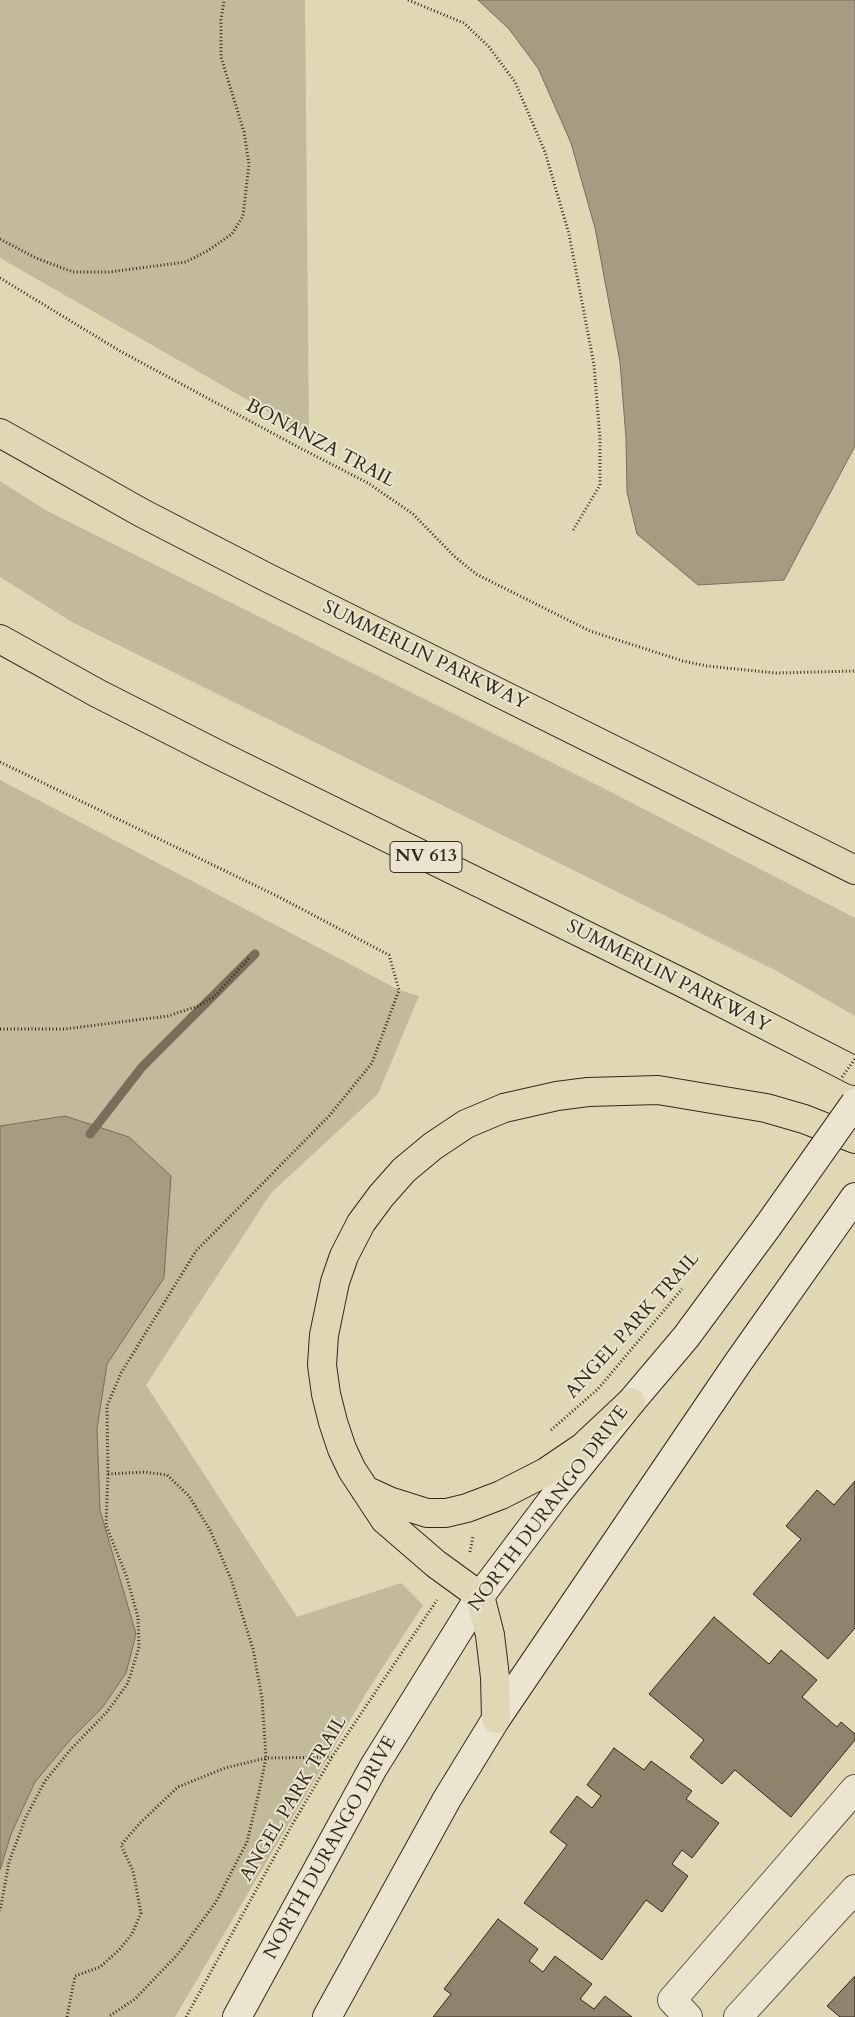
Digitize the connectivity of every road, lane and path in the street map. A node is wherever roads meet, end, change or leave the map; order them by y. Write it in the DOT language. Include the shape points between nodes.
graph roads {
  1 [pos="224,0"];
  2 [pos="408,0"];
  3 [pos="0,239"];
  4 [pos="0,278"];
  5 [pos="0,433"];
  6 [pos="572,532"];
  7 [pos="0,639"];
  8 [pos="855,671"];
  9 [pos="0,762"];
  10 [pos="855,870"];
  11 [pos="250,956"];
  12 [pos="0,1029"];
  13 [pos="855,1071"];
  14 [pos="855,1103"];
  15 [pos="855,1139"];
  16 [pos="855,1197"];
  17 [pos="687,1283"];
  18 [pos="631,1402"];
  19 [pos="548,1433"];
  20 [pos="108,1474"];
  21 [pos="365,1490"];
  22 [pos="480,1596"];
  23 [pos="436,1602"];
  24 [pos="496,1719"];
  25 [pos="332,1757"];
  26 [pos="266,1758"];
  27 [pos="855,1789"];
  28 [pos="855,1889"];
  29 [pos="0,1911"];
  30 [pos="67,2017"];
  31 [pos="108,2017"];
  32 [pos="186,2017"];
  33 [pos="237,2017"];
  34 [pos="326,2017"];
  35 [pos="688,2017"];
  36 [pos="738,2017"];
  1 -- 3 [label="path" via="221,57 244,132 249,164 242,216 232,234 186,262 109,272 73,272"];
  2 -- 6 [label="path" via="464,23 489,47 515,82 545,152 569,234 594,365 600,439 600,485"];
  4 -- 8 [label="path, BONANZA TRAIL" via="120,351 368,483 413,514 476,574 590,631 707,666 776,673"];
  5 -- 10 [label="highway, SUMMERLIN PARKWAY" via="142,513 257,572"];
  7 -- 13 [label="highway, SUMMERLIN PARKWAY / NV 613" via="174,732 688,985"];
  9 -- 20 [label="path" via="277,896 389,956 399,990 372,1063 328,1116 196,1251 121,1373 107,1406"];
  11 -- 12 [label="path" via="214,997 168,1016 64,1029"];
  14 -- 18 [label="main road, NORTH DURANGO DRIVE, bridge" via="686,1337"];
  15 -- 21 [label="highway" via="766,1108 658,1090 621,1090 557,1096 504,1108 466,1124 433,1146 404,1170 361,1223 344,1256 328,1311 322,1365 326,1394 342,1449"];
  16 -- 24 [label="main road" via="737,1364"];
  17 -- 19 [label="path, ANGEL PARK TRAIL" via="598,1389"];
  18 -- 21 [label="highway" via="583,1447 546,1472 467,1508 427,1513 389,1502"];
  18 -- 22 [label="main road, NORTH DURANGO DRIVE"];
  20 -- 26 [label="path" via="145,1472 167,1475 189,1496 210,1530 231,1579 253,1649 262,1698"];
  20 -- 29 [label="path" via="106,1525 138,1617 139,1647 128,1683 107,1712 46,1781 26,1817 9,1862"];
  21 -- 22 [label="highway" via="386,1520 409,1542"];
  22 -- 24 [label="highway" via="490,1635"];
  22 -- 33 [label="main road, NORTH DURANGO DRIVE" via="373,1768"];
  23 -- 25 [label="path, ANGEL PARK TRAIL"];
  24 -- 34 [label="main road" via="447,1799"];
  25 -- 26 [label="path"];
  25 -- 32 [label="path, ANGEL PARK TRAIL"];
  26 -- 30 [label="path" via="225,1768 178,1787 122,1845 133,1871 141,1913 132,1934 120,1950 100,1967 75,1976"];
  26 -- 31 [label="path" via="247,1842 216,1902 178,1954 135,1999"];
  27 -- 35 [label="main road" via="672,2000"];
  28 -- 36 [label="main road"];
}
